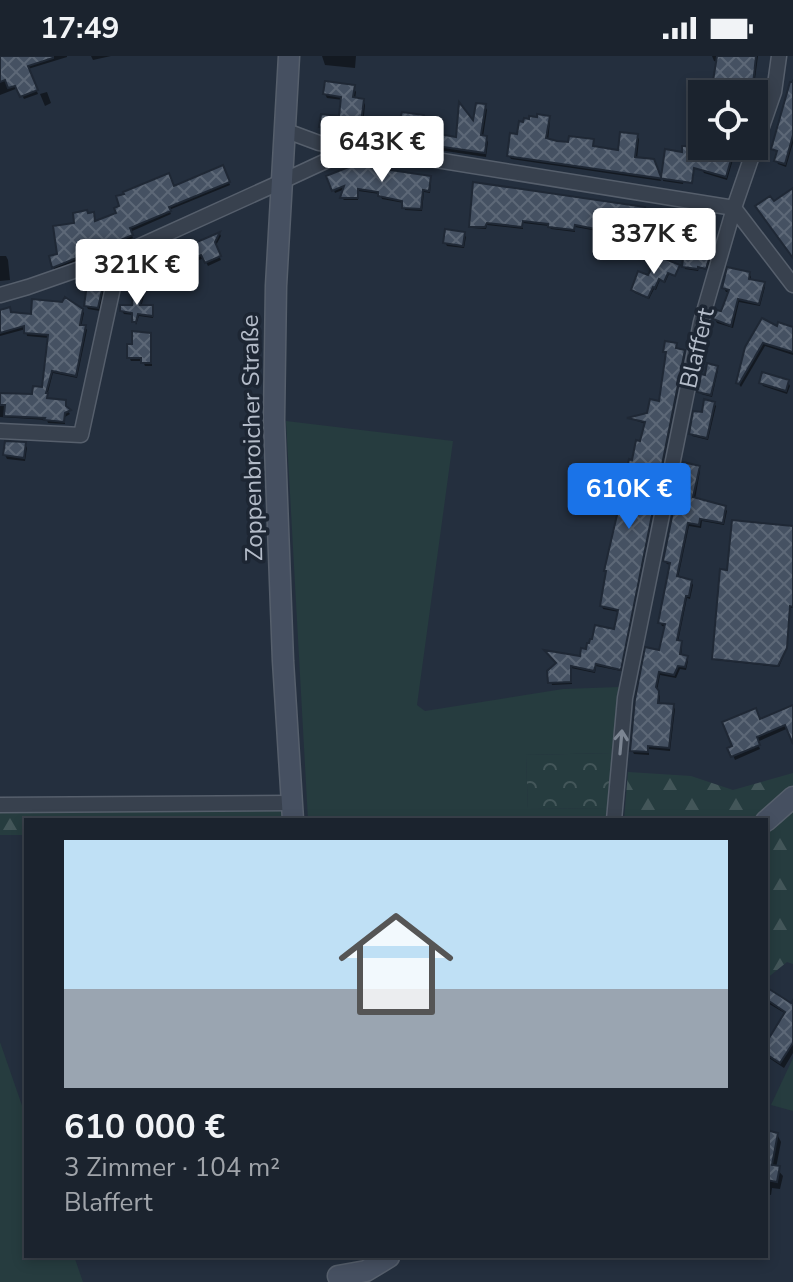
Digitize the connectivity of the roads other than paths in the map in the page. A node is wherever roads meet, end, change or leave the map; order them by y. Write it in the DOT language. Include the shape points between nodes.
graph roads {
  1 [pos="289,56"];
  2 [pos="779,56"];
  3 [pos="284,130"];
  4 [pos="356,147"];
  5 [pos="282,182"];
  6 [pos="734,208"];
  7 [pos="120,255"];
  8 [pos="793,285"];
  9 [pos="0,295"];
  10 [pos="0,431"];
  11 [pos="793,797"];
  12 [pos="0,805"];
  13 [pos="292,811"];
  14 [pos="614,818"];
  15 [pos="768,819"];
  16 [pos="387,1258"];
  17 [pos="389,1258"];
  18 [pos="337,1271"];
  19 [pos="374,1282"];
  1 -- 3 [label="main road, Zoppenbroicher Straße"];
  2 -- 6 [label="street, Blaffert" via="774,92"];
  3 -- 4 [label="street" via="319,143"];
  3 -- 5 [label="main road, Zoppenbroicher Straße"];
  4 -- 5 [label="street"];
  4 -- 6 [label="street"];
  5 -- 7 [label="street"];
  5 -- 13 [label="main road, Zoppenbroicher Straße" via="274,420"];
  6 -- 8 [label="street"];
  14 -- 6 [label="street, Blaffert, one-way" via="628,683 701,322"];
  7 -- 9 [label="street"];
  7 -- 10 [label="street" via="81,435"];
  11 -- 15 [label="main road"];
  12 -- 13 [label="street"];
  16 -- 18 [label="main road" via="366,1271"];
  17 -- 19 [label="main road"];
}
